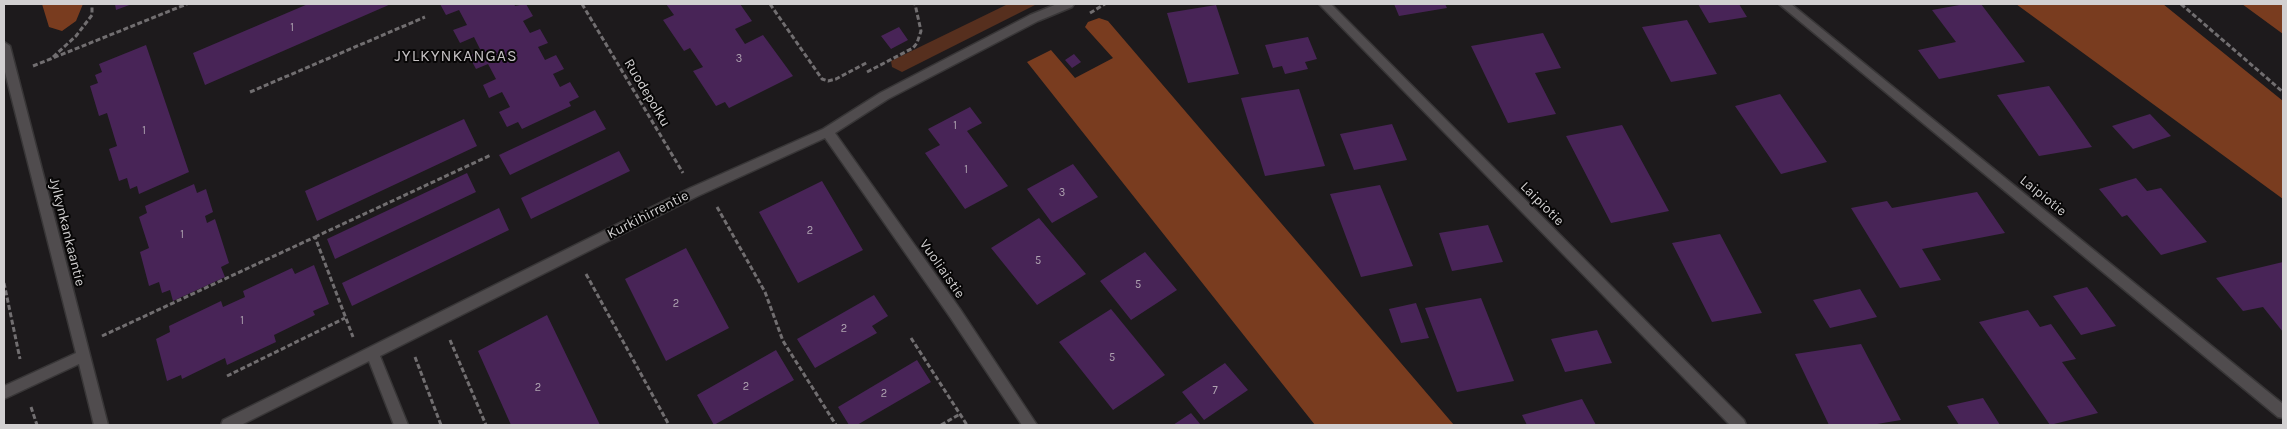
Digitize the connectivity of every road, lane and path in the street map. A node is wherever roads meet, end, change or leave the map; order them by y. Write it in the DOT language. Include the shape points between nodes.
graph roads {
  1 [pos="92,4"];
  2 [pos="187,4"];
  3 [pos="582,4"];
  4 [pos="770,4"];
  5 [pos="915,4"];
  6 [pos="1068,4"];
  7 [pos="1105,4"];
  8 [pos="1324,4"];
  9 [pos="1784,4"];
  10 [pos="2181,4"];
  11 [pos="424,17"];
  12 [pos="1083,17"];
  13 [pos="4,46"];
  14 [pos="868,62"];
  15 [pos="867,72"];
  16 [pos="250,92"];
  17 [pos="2283,92"];
  18 [pos="827,132"];
  19 [pos="491,155"];
  20 [pos="694,192"];
  21 [pos="715,203"];
  22 [pos="315,237"];
  23 [pos="584,271"];
  24 [pos="4,283"];
  25 [pos="345,318"];
  26 [pos="406,336"];
  27 [pos="911,338"];
  28 [pos="450,340"];
  29 [pos="82,351"];
  30 [pos="367,356"];
  31 [pos="227,376"];
  32 [pos="25,383"];
  33 [pos="4,393"];
  34 [pos="2283,412"];
  35 [pos="960,414"];
  36 [pos="37,425"];
  37 [pos="101,425"];
  38 [pos="228,425"];
  39 [pos="401,425"];
  40 [pos="441,425"];
  41 [pos="486,425"];
  42 [pos="669,425"];
  43 [pos="836,425"];
  44 [pos="940,425"];
  45 [pos="968,425"];
  46 [pos="1030,425"];
  47 [pos="1739,425"];
  1 -- 2 [label="path" via="92,15 82,29 51,59"];
  3 -- 20 [label="path, Ruodepolku"];
  4 -- 14 [label="path" via="822,79 836,79"];
  5 -- 15 [label="path" via="921,31 917,43"];
  6 -- 18 [label="street, Kurkihirrentie" via="1034,18 884,96"];
  7 -- 12 [label="path"];
  8 -- 47 [label="street, Laipiotie"];
  9 -- 34 [label="street, Laipiotie"];
  10 -- 17 [label="path"];
  11 -- 16 [label="path"];
  13 -- 29 [label="street, Jylkynkankaantie"];
  18 -- 20 [label="street, Kurkihirrentie"];
  18 -- 46 [label="street, Vuoliaistie"];
  19 -- 22 [label="path"];
  20 -- 26 [label="street, Kurkihirrentie"];
  21 -- 43 [label="path" via="765,292 783,341"];
  22 -- 25 [label="path"];
  22 -- 29 [label="path"];
  23 -- 42 [label="path"];
  24 -- 32 [label="path"];
  25 -- 30 [label="path"];
  25 -- 31 [label="path"];
  26 -- 30 [label="street, Kurkihirrentie"];
  26 -- 40 [label="path"];
  27 -- 35 [label="path"];
  28 -- 41 [label="path"];
  29 -- 32 [label="street"];
  29 -- 37 [label="street, Jylkynkankaantie"];
  30 -- 38 [label="street, Kurkihirrentie"];
  30 -- 39 [label="street"];
  32 -- 33 [label="street"];
  32 -- 36 [label="path"];
  35 -- 44 [label="path"];
  35 -- 45 [label="path"];
}
